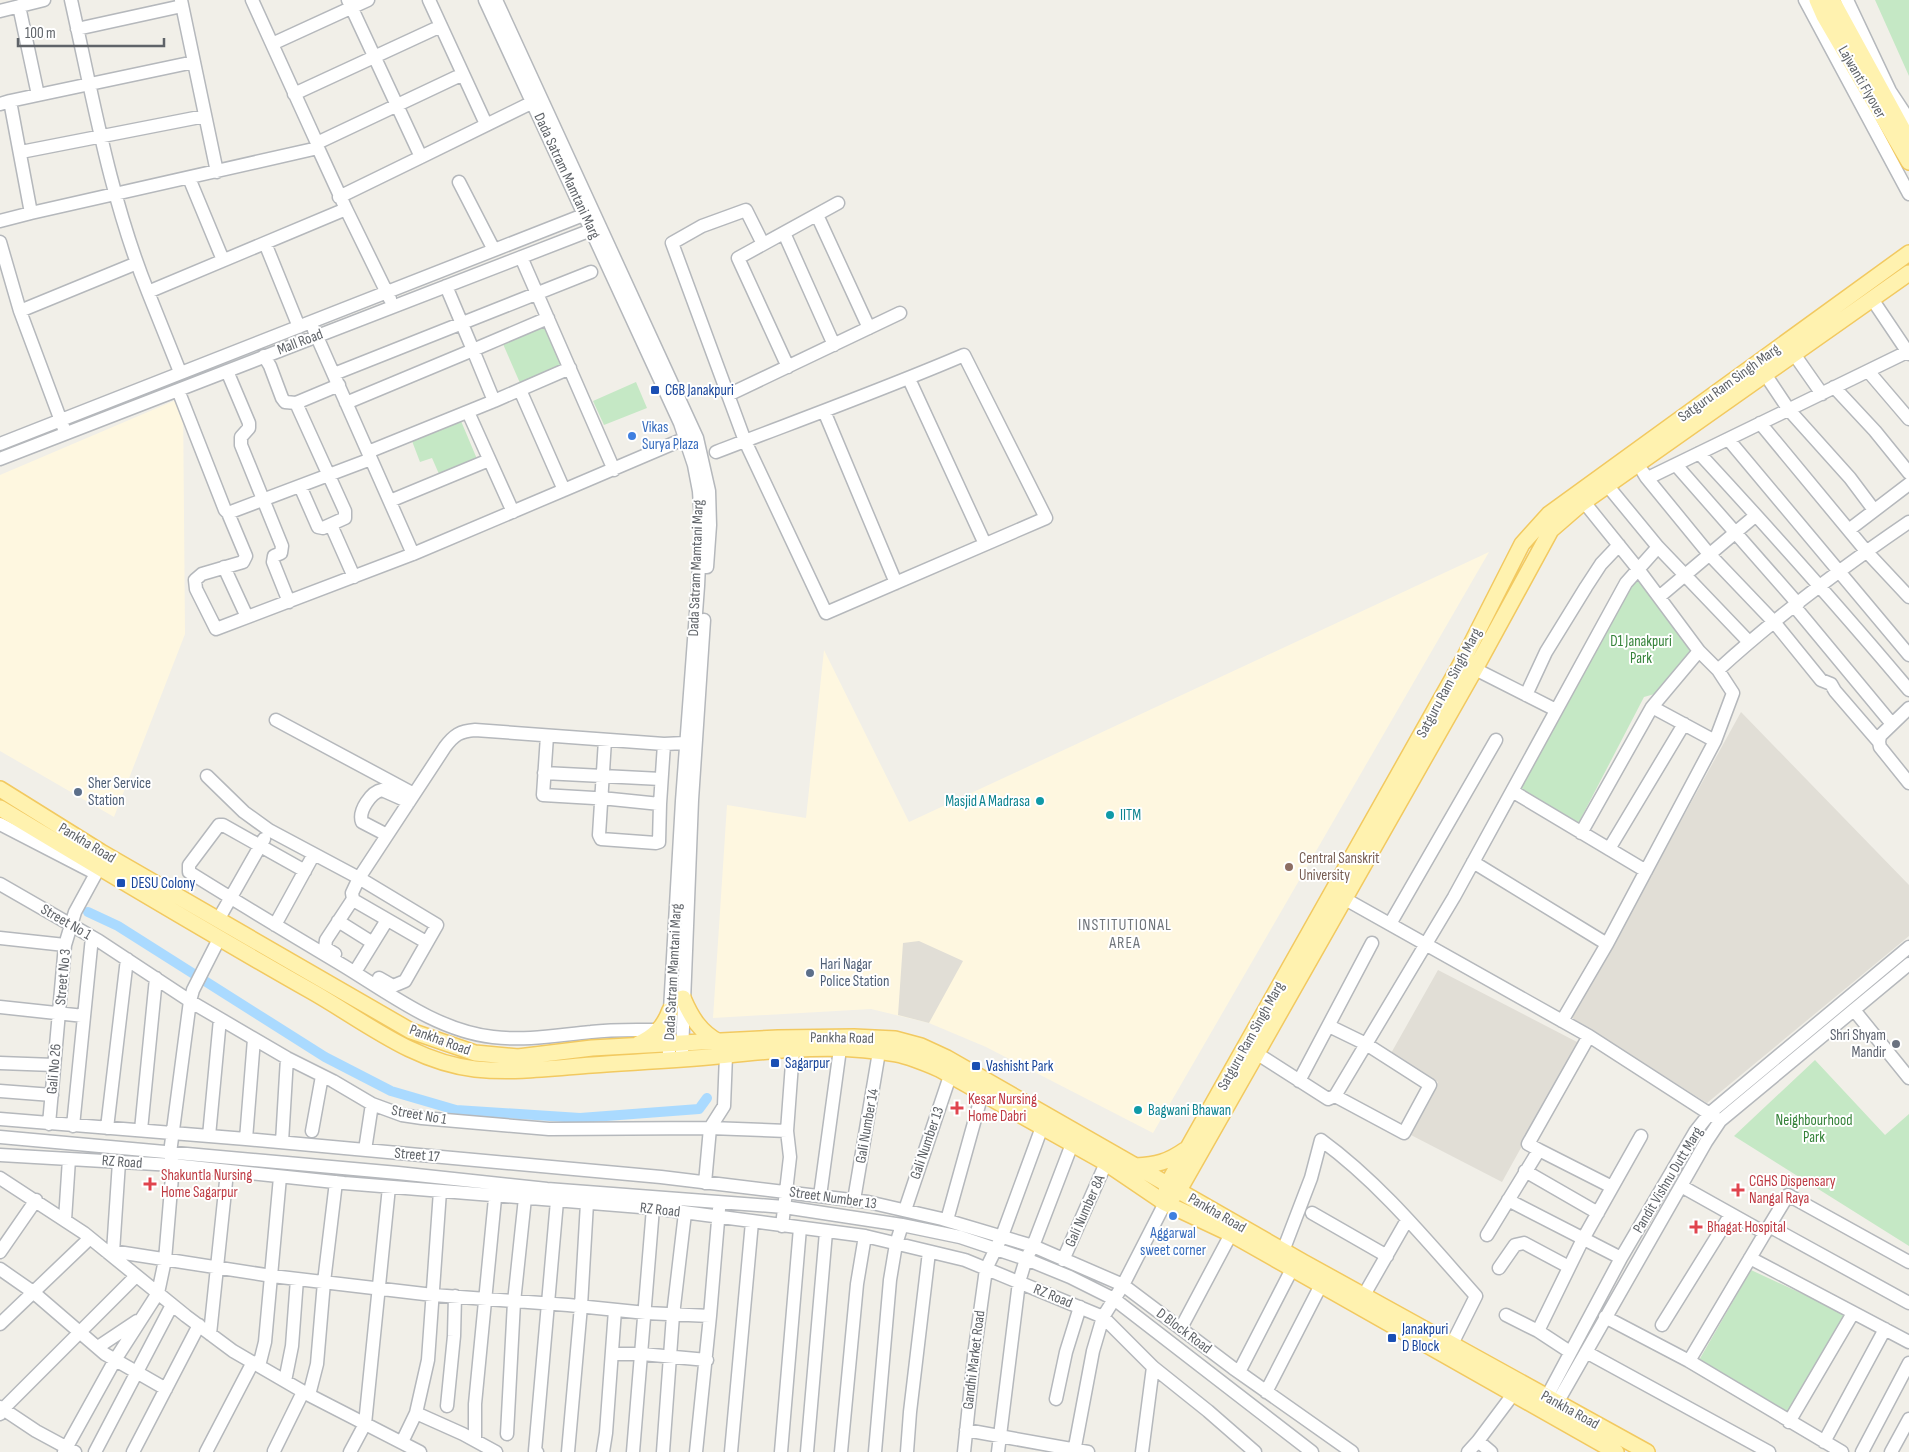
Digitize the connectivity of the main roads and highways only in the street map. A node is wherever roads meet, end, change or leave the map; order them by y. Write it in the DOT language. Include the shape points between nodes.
graph roads {
  1 [pos="1817,0"];
  2 [pos="1832,0"];
  3 [pos="1909,140"];
  4 [pos="1909,162"];
  5 [pos="1909,241"];
  6 [pos="1905,256"];
  7 [pos="1909,273"];
  8 [pos="0,789"];
  9 [pos="0,808"];
  10 [pos="1338,895"];
  11 [pos="683,998"];
  12 [pos="670,1010"];
  13 [pos="634,1046"];
  14 [pos="722,1048"];
  15 [pos="1188,1148"];
  16 [pos="1136,1166"];
  17 [pos="1192,1167"];
  18 [pos="1173,1188"];
  19 [pos="1196,1202"];
  20 [pos="1165,1203"];
  21 [pos="1549,1405"];
  22 [pos="1648,1451"];
  23 [pos="1616,1452"];
  1 -- 4 [label="main road, Lajwanti Flyover"];
  2 -- 3 [label="main road, Lajwanti Flyover"];
  5 -- 6 [label="main road"];
  6 -- 10 [label="main road, Satguru Ram Singh Marg" via="1549,514 1527,538"];
  7 -- 10 [label="main road, Satguru Ram Singh Marg" via="1607,485 1551,530 1475,669"];
  8 -- 13 [label="main road, Pankha Road" via="101,852 411,1031 475,1053 518,1057"];
  9 -- 14 [label="main road, Pankha Road" via="95,869 344,1010 400,1046 440,1062 473,1069 517,1072 676,1060"];
  10 -- 15 [label="main road, Satguru Ram Singh Marg"];
  10 -- 17 [label="main road, Satguru Ram Singh Marg"];
  11 -- 14 [label="main road" via="698,1026"];
  12 -- 13 [label="main road" via="659,1030"];
  13 -- 14 [label="main road, Pankha Road" via="675,1044"];
  14 -- 16 [label="main road, Pankha Road" via="792,1038 854,1037 921,1046 955,1062"];
  14 -- 20 [label="main road, Pankha Road" via="840,1049 896,1054 917,1060 1106,1163"];
  15 -- 16 [label="main road" via="1157,1165"];
  15 -- 18 [label="main road, Satguru Ram Singh Marg"];
  16 -- 18 [label="main road, Pankha Road"];
  17 -- 18 [label="main road, Satguru Ram Singh Marg"];
  17 -- 19 [label="main road" via="1190,1188"];
  18 -- 19 [label="main road, Pankha Road"];
  18 -- 20 [label="main road, Satguru Ram Singh Marg"];
  19 -- 21 [label="main road, Pankha Road" via="1452,1344"];
  20 -- 21 [label="main road, Pankha Road" via="1231,1234 1514,1393"];
  21 -- 22 [label="main road, Pankha Road"];
  21 -- 23 [label="main road, Pankha Road"];
}
